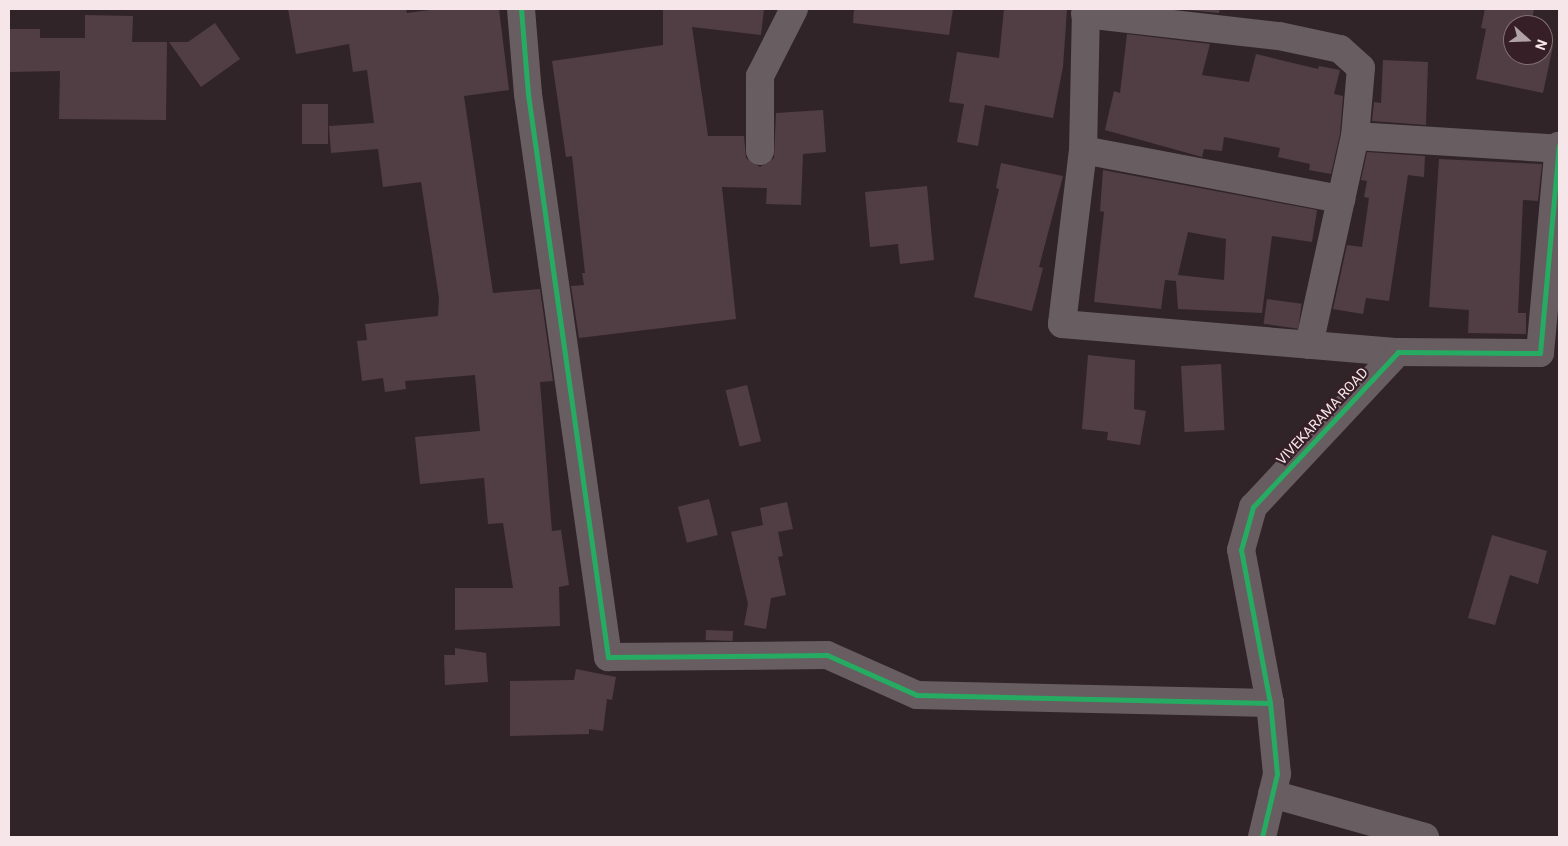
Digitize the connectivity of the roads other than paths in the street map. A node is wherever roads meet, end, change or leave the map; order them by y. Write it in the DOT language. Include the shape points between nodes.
graph roads {
  1 [pos="521,9"];
  2 [pos="794,9"];
  3 [pos="1085,11"];
  4 [pos="1355,136"];
  5 [pos="1559,147"];
  6 [pos="1083,150"];
  7 [pos="760,151"];
  8 [pos="1341,199"];
  9 [pos="1309,345"];
  10 [pos="1398,352"];
  11 [pos="1550,355"];
  12 [pos="1270,703"];
  13 [pos="1272,794"];
  14 [pos="1262,837"];
  15 [pos="1425,837"];
  1 -- 12 [label="street" via="528,94 608,658 827,655 918,695"];
  2 -- 7 [label="street" via="760,76"];
  3 -- 4 [label="street" via="1279,36 1340,48 1361,68"];
  3 -- 6 [label="street"];
  4 -- 5 [label="street"];
  4 -- 8 [label="street"];
  5 -- 11 [label="street"];
  6 -- 8 [label="street"];
  6 -- 9 [label="street" via="1062,324"];
  8 -- 9 [label="street"];
  9 -- 10 [label="street"];
  10 -- 11 [label="street"];
  10 -- 12 [label="street, VIVEKARAMA ROAD" via="1253,507 1241,550"];
  12 -- 13 [label="street, VIVEKARAMA ROAD" via="1276,774"];
  13 -- 14 [label="street, VIVEKARAMA ROAD"];
  13 -- 15 [label="street"];
}
